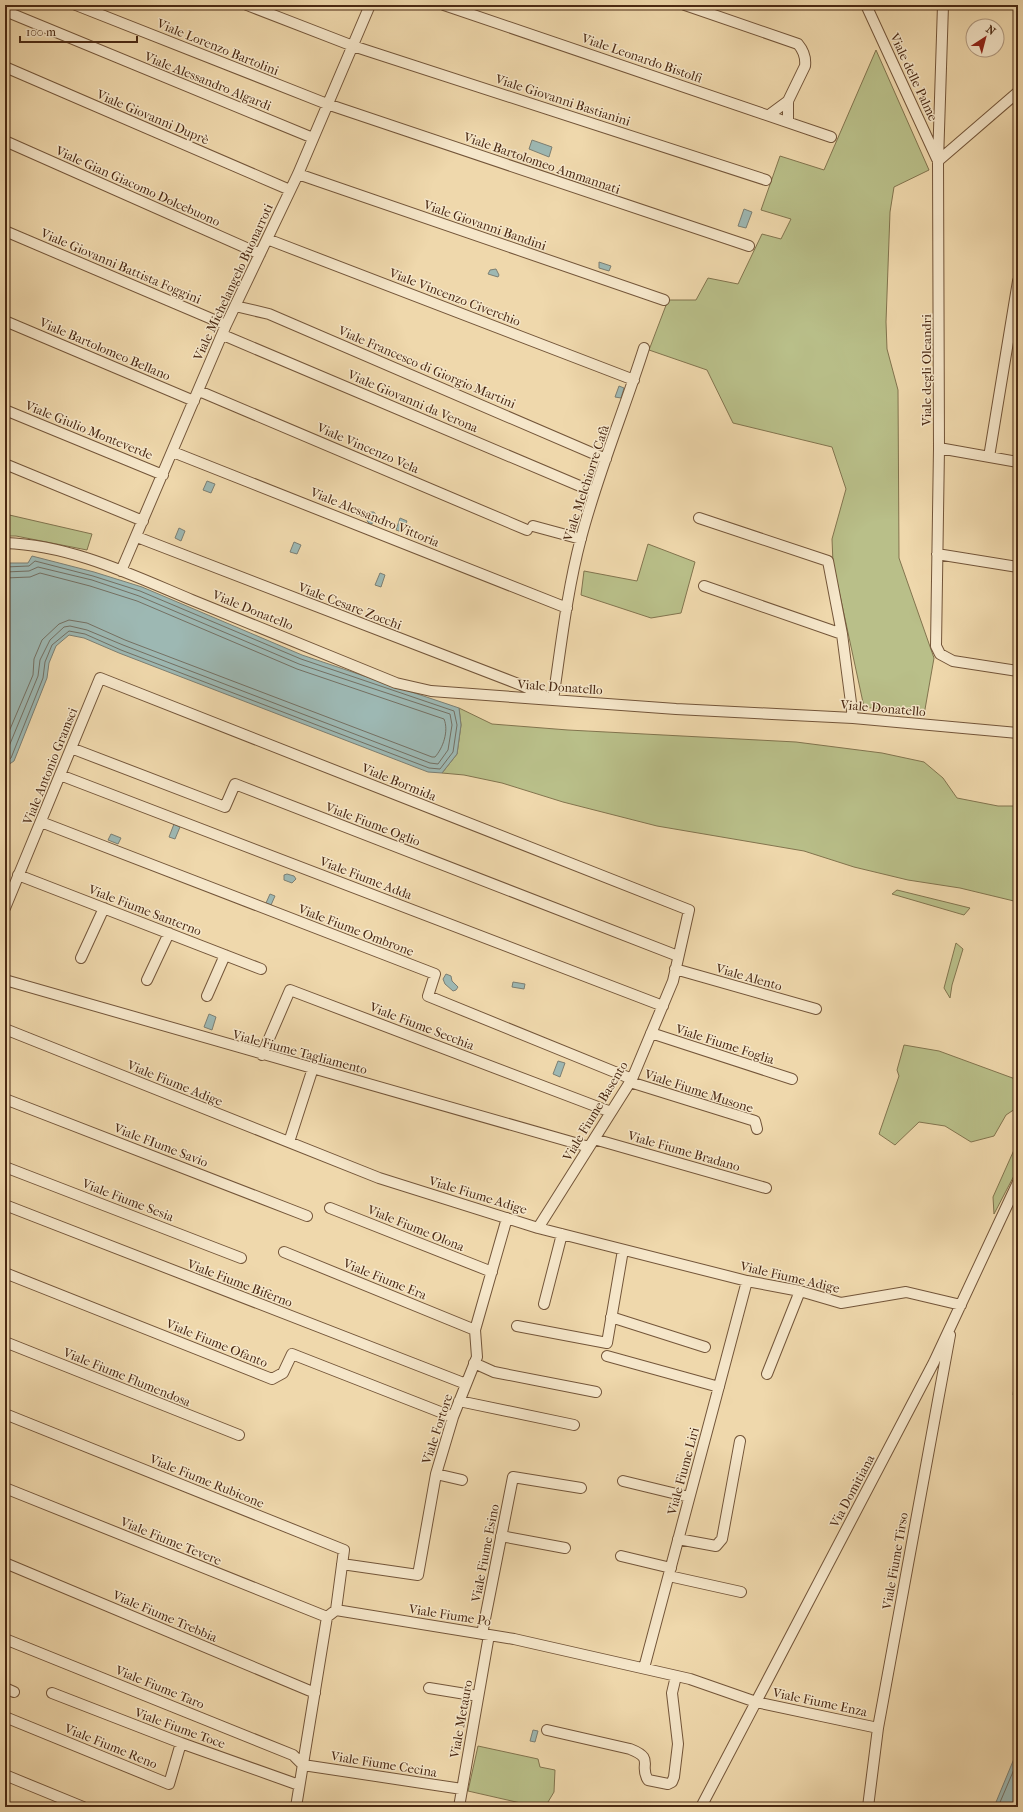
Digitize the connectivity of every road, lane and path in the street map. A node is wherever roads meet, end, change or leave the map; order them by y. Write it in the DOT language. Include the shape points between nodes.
graph roads {
  1 [pos="76,5"];
  2 [pos="247,5"];
  3 [pos="370,5"];
  4 [pos="444,5"];
  5 [pos="685,5"];
  6 [pos="866,5"];
  7 [pos="943,5"];
  8 [pos="5,11"];
  9 [pos="353,46"];
  10 [pos="5,67"];
  11 [pos="1018,92"];
  12 [pos="788,101"];
  13 [pos="328,104"];
  14 [pos="769,116"];
  15 [pos="788,122"];
  16 [pos="831,137"];
  17 [pos="313,138"];
  18 [pos="5,141"];
  19 [pos="938,161"];
  20 [pos="298,174"];
  21 [pos="766,180"];
  22 [pos="290,190"];
  23 [pos="5,231"];
  24 [pos="267,239"];
  25 [pos="749,246"];
  26 [pos="260,254"];
  27 [pos="1018,281"];
  28 [pos="664,300"];
  29 [pos="235,306"];
  30 [pos="5,322"];
  31 [pos="225,330"];
  32 [pos="644,348"];
  33 [pos="634,380"];
  34 [pos="199,391"];
  35 [pos="194,401"];
  36 [pos="5,410"];
  37 [pos="939,448"];
  38 [pos="173,452"];
  39 [pos="989,457"];
  40 [pos="606,459"];
  41 [pos="1018,462"];
  42 [pos="5,464"];
  43 [pos="163,475"];
  44 [pos="594,492"];
  45 [pos="699,518"];
  46 [pos="143,521"];
  47 [pos="136,537"];
  48 [pos="581,539"];
  49 [pos="5,543"];
  50 [pos="937,554"];
  51 [pos="1018,567"];
  52 [pos="122,571"];
  53 [pos="704,586"];
  54 [pos="567,608"];
  55 [pos="842,634"];
  56 [pos="1018,671"];
  57 [pos="100,678"];
  58 [pos="553,700"];
  59 [pos="853,718"];
  60 [pos="1018,733"];
  61 [pos="71,748"];
  62 [pos="60,775"];
  63 [pos="41,822"];
  64 [pos="18,875"];
  65 [pos="5,908"];
  66 [pos="104,908"];
  67 [pos="689,910"];
  68 [pos="169,933"];
  69 [pos="225,956"];
  70 [pos="678,956"];
  71 [pos="81,958"];
  72 [pos="261,969"];
  73 [pos="675,969"];
  74 [pos="5,980"];
  75 [pos="148,980"];
  76 [pos="207,996"];
  77 [pos="663,1006"];
  78 [pos="816,1009"];
  79 [pos="5,1029"];
  80 [pos="651,1033"];
  81 [pos="262,1055"];
  82 [pos="313,1068"];
  83 [pos="792,1079"];
  84 [pos="631,1080"];
  85 [pos="5,1099"];
  86 [pos="611,1112"];
  87 [pos="757,1129"];
  88 [pos="289,1142"];
  89 [pos="591,1143"];
  90 [pos="5,1166"];
  91 [pos="1018,1182"];
  92 [pos="766,1188"];
  93 [pos="5,1205"];
  94 [pos="330,1208"];
  95 [pos="307,1216"];
  96 [pos="507,1218"];
  97 [pos="538,1228"];
  98 [pos="562,1234"];
  99 [pos="624,1250"];
  100 [pos="284,1252"];
  101 [pos="241,1258"];
  102 [pos="492,1272"];
  103 [pos="5,1273"];
  104 [pos="747,1281"];
  105 [pos="800,1291"];
  106 [pos="544,1304"];
  107 [pos="961,1305"];
  108 [pos="610,1317"];
  109 [pos="953,1321"];
  110 [pos="517,1326"];
  111 [pos="475,1330"];
  112 [pos="5,1342"];
  113 [pos="705,1347"];
  114 [pos="607,1356"];
  115 [pos="474,1363"];
  116 [pos="767,1374"];
  117 [pos="466,1384"];
  118 [pos="718,1387"];
  119 [pos="596,1392"];
  120 [pos="459,1401"];
  121 [pos="5,1414"];
  122 [pos="453,1417"];
  123 [pos="574,1425"];
  124 [pos="239,1435"];
  125 [pos="740,1441"];
  126 [pos="436,1474"];
  127 [pos="462,1480"];
  128 [pos="623,1481"];
  129 [pos="5,1488"];
  130 [pos="581,1488"];
  131 [pos="690,1497"];
  132 [pos="501,1536"];
  133 [pos="678,1540"];
  134 [pos="565,1548"];
  135 [pos="621,1556"];
  136 [pos="5,1563"];
  137 [pos="342,1564"];
  138 [pos="670,1572"];
  139 [pos="741,1592"];
  140 [pos="336,1610"];
  141 [pos="328,1617"];
  142 [pos="486,1634"];
  143 [pos="5,1639"];
  144 [pos="644,1668"];
  145 [pos="676,1676"];
  146 [pos="429,1688"];
  147 [pos="52,1693"];
  148 [pos="315,1693"];
  149 [pos="478,1696"];
  150 [pos="756,1702"];
  151 [pos="5,1717"];
  152 [pos="878,1728"];
  153 [pos="547,1730"];
  154 [pos="181,1743"];
  155 [pos="303,1765"];
  156 [pos="5,1774"];
  157 [pos="299,1786"];
  158 [pos="462,1789"];
  159 [pos="84,1807"];
  160 [pos="296,1807"];
  161 [pos="459,1807"];
  162 [pos="701,1807"];
  163 [pos="868,1807"];
  1 -- 13 [label="street, Viale Lorenzo Bartolini"];
  2 -- 9 [label="street, Viale Giovanni Bastianini"];
  3 -- 9 [label="street, Viale Michelangelo Buonarroti"];
  4 -- 14 [label="street, Viale Leonardo Bistolfi"];
  5 -- 12 [label="street" via="798,44 804,54 805,66"];
  6 -- 19 [label="street, Viale delle Palme"];
  7 -- 19 [label="street, Viale degli Oleandri"];
  8 -- 17 [label="street, Viale Alessandro Algardi"];
  9 -- 13 [label="street, Viale Michelangelo Buonarroti"];
  9 -- 21 [label="street, Viale Giovanni Bastianini"];
  10 -- 22 [label="street, Viale Giovanni Duprè"];
  11 -- 19 [label="street"];
  12 -- 14 [label="street"];
  12 -- 15 [label="street"];
  13 -- 17 [label="street, Viale Michelangelo Buonarroti"];
  13 -- 25 [label="street, Viale Bartolomeo Ammannati"];
  14 -- 15 [label="street, Viale Leonardo Bistolfi"];
  15 -- 16 [label="street, Viale Leonardo Bistolfi"];
  17 -- 20 [label="street, Viale Michelangelo Buonarroti"];
  18 -- 26 [label="street, Viale Gian Giacomo Dolcebuono"];
  19 -- 37 [label="street, Viale degli Oleandri"];
  20 -- 22 [label="street, Viale Michelangelo Buonarroti"];
  20 -- 28 [label="street, Viale Giovanni Bandini"];
  22 -- 24 [label="street, Viale Michelangelo Buonarroti"];
  23 -- 31 [label="street, Viale Giovanni Battista Foggini"];
  24 -- 26 [label="street, Viale Michelangelo Buonarroti"];
  24 -- 33 [label="street, Viale Vincenzo Civerchio"];
  26 -- 29 [label="street, Viale Michelangelo Buonarroti"];
  27 -- 39 [label="street"];
  29 -- 31 [label="street, Viale Michelangelo Buonarroti"];
  29 -- 40 [label="street, Viale Francesco di Giorgio Martini" via="268,314"];
  30 -- 35 [label="street, Viale Bartolomeo Bellano"];
  31 -- 34 [label="street, Viale Michelangelo Buonarroti"];
  31 -- 44 [label="street, Viale Giovanni da Verona"];
  32 -- 33 [label="street, Viale Melchiorre Cafà"];
  33 -- 40 [label="street, Viale Melchiorre Cafà"];
  34 -- 35 [label="street, Viale Michelangelo Buonarroti"];
  34 -- 48 [label="street, Viale Vincenzo Vela" via="530,528"];
  35 -- 38 [label="street, Viale Michelangelo Buonarroti"];
  36 -- 43 [label="street, Viale Giulio Monteverde"];
  37 -- 39 [label="street"];
  37 -- 50 [label="street, Viale degli Oleandri"];
  38 -- 43 [label="street, Viale Michelangelo Buonarroti"];
  38 -- 54 [label="street, Viale Alessandro Vittoria"];
  39 -- 41 [label="street"];
  40 -- 44 [label="street, Viale Melchiorre Cafà"];
  42 -- 46 [label="street"];
  43 -- 46 [label="street, Viale Michelangelo Buonarroti"];
  44 -- 48 [label="street, Viale Melchiorre Cafà"];
  45 -- 55 [label="street" via="828,561"];
  46 -- 47 [label="street, Viale Michelangelo Buonarroti"];
  47 -- 52 [label="street, Viale Michelangelo Buonarroti"];
  47 -- 58 [label="street, Viale Cesare Zocchi" via="521,685"];
  48 -- 54 [label="street, Viale Melchiorre Cafà"];
  49 -- 52 [label="street, Viale Donatello" via="68,552"];
  50 -- 51 [label="street"];
  50 -- 56 [label="street, Viale degli Oleandri" via="936,646 940,654 953,661"];
  52 -- 58 [label="street, Viale Donatello" via="396,683 431,691"];
  53 -- 55 [label="street"];
  54 -- 58 [label="street, Viale Melchiorre Cafà"];
  55 -- 59 [label="street"];
  57 -- 61 [label="street, Viale Antonio Gramsci"];
  57 -- 67 [label="street, Viale Bormida"];
  58 -- 59 [label="street, Viale Donatello"];
  59 -- 60 [label="street, Viale Donatello"];
  61 -- 62 [label="street, Viale Antonio Gramsci"];
  61 -- 70 [label="street, Viale Fiume Oglio" via="225,807 235,784"];
  62 -- 63 [label="street, Viale Antonio Gramsci"];
  62 -- 77 [label="street, Viale Fiume Adda"];
  63 -- 64 [label="street, Viale Antonio Gramsci"];
  63 -- 84 [label="street, Viale Fiume Ombrone" via="435,974 428,996"];
  64 -- 65 [label="street, Viale Antonio Gramsci"];
  64 -- 66 [label="street, Viale Fiume Santerno"];
  66 -- 68 [label="street, Viale Fiume Santerno"];
  66 -- 71 [label="street"];
  67 -- 70 [label="street, Viale Fiume Basento"];
  68 -- 69 [label="street, Viale Fiume Santerno"];
  68 -- 75 [label="street"];
  69 -- 72 [label="street, Viale Fiume Santerno"];
  69 -- 76 [label="street"];
  70 -- 73 [label="street, Viale Fiume Basento"];
  73 -- 77 [label="street, Viale Fiume Basento"];
  73 -- 78 [label="street, Viale Alento"];
  74 -- 81 [label="street, Viale Fiume Tagliamento"];
  77 -- 80 [label="street, Viale Fiume Basento"];
  79 -- 88 [label="street, Viale Fiume Adige"];
  80 -- 83 [label="street, Viale Fiume Foglia"];
  80 -- 84 [label="street, Viale Fiume Basento"];
  81 -- 82 [label="street, Viale Fiume Tagliamento"];
  81 -- 86 [label="street, Viale Fiume Secchia" via="290,990"];
  82 -- 88 [label="street"];
  82 -- 89 [label="street, Viale Fiume Tagliamento"];
  84 -- 86 [label="street, Viale Fiume Basento"];
  84 -- 87 [label="street, Viale Fiume Musone" via="754,1121"];
  85 -- 95 [label="street, Viale FIume Savio"];
  86 -- 89 [label="street, Viale Fiume Basento"];
  88 -- 96 [label="street, Viale Fiume Adige" via="378,1178"];
  89 -- 92 [label="street, Viale Fiume Bradano"];
  89 -- 97 [label="street, Viale Fiume Basento"];
  90 -- 101 [label="street, Viale Fiume Sesia"];
  91 -- 107 [label="street, Via Domitiana"];
  93 -- 117 [label="street, Viale Fiume Biferno"];
  94 -- 102 [label="street, Viale Fiume Olona"];
  96 -- 97 [label="street, Viale Fiume Adige"];
  96 -- 102 [label="street, Viale Fortore"];
  97 -- 98 [label="street, Viale Fiume Adige"];
  98 -- 99 [label="street, Viale Fiume Adige"];
  98 -- 106 [label="street"];
  99 -- 104 [label="street, Viale Fiume Adige"];
  99 -- 108 [label="street"];
  100 -- 111 [label="street, Viale Fiume Era"];
  102 -- 111 [label="street, Viale Fortore"];
  103 -- 122 [label="street, Viale Fiume Ofanto" via="272,1379 283,1372 292,1354"];
  104 -- 105 [label="street, Viale Fiume Adige"];
  104 -- 118 [label="street, Viale Fiume Liri"];
  105 -- 107 [label="street, Viale Fiume Adige" via="841,1302 906,1292"];
  105 -- 116 [label="street"];
  107 -- 109 [label="street, Via Domitiana"];
  108 -- 110 [label="street" via="607,1343"];
  108 -- 113 [label="street"];
  109 -- 150 [label="street, Via Domitiana"];
  109 -- 152 [label="street, Viale Fiume Tirso"];
  111 -- 115 [label="street, Viale Fortore" via="477,1357"];
  112 -- 124 [label="street, Viale Fiume Flumendosa"];
  114 -- 118 [label="street"];
  115 -- 117 [label="street, Viale Fortore"];
  115 -- 119 [label="street" via="494,1372"];
  117 -- 120 [label="street, Viale Fortore"];
  118 -- 131 [label="street, Viale Fiume Liri"];
  120 -- 122 [label="street, Viale Fortore"];
  120 -- 123 [label="street"];
  121 -- 137 [label="street, Viale Fiume Rubicone" via="344,1550"];
  122 -- 126 [label="street, Viale Fortore"];
  125 -- 133 [label="street" via="722,1540 716,1546"];
  126 -- 127 [label="street"];
  126 -- 137 [label="street, Viale Fortore" via="418,1575"];
  128 -- 131 [label="street"];
  129 -- 141 [label="street, Viale Fiume Tevere"];
  130 -- 132 [label="street, Viale Fiume Esino" via="513,1476"];
  131 -- 133 [label="street, Viale Fiume Liri"];
  132 -- 134 [label="street"];
  132 -- 142 [label="street, Viale Fiume Esino"];
  133 -- 138 [label="street, Viale Fiume Liri"];
  135 -- 138 [label="street"];
  136 -- 148 [label="street, Viale Fiume Trebbia"];
  137 -- 140 [label="street, Viale Fiume Rubicone"];
  138 -- 139 [label="street"];
  138 -- 144 [label="street, Viale Fiume Liri"];
  140 -- 141 [label="street"];
  140 -- 142 [label="street, Viale Fiume Po"];
  141 -- 148 [label="street"];
  142 -- 144 [label="street, Viale Fiume Po"];
  142 -- 149 [label="street, Viale Metauro"];
  143 -- 155 [label="street, Viale Fiume Taro" via="293,1755"];
  144 -- 145 [label="street, Viale Fiume Po"];
  145 -- 150 [label="street, Viale Fiume Po"];
  145 -- 153 [label="street" via="672,1693 678,1744 674,1777 668,1784 648,1780 645,1776 645,1760 641,1753"];
  146 -- 149 [label="street"];
  147 -- 154 [label="street, Viale Fiume Toce"];
  148 -- 155 [label="street"];
  149 -- 158 [label="street, Viale Metauro"];
  150 -- 152 [label="street, Viale Fiume Enza"];
  150 -- 162 [label="street, Via Domitiana"];
  151 -- 154 [label="street, Viale Fiume Reno" via="169,1784"];
  152 -- 163 [label="street, Viale Fiume Tirso"];
  154 -- 157 [label="street, Viale Fiume Toce"];
  155 -- 157 [label="street"];
  155 -- 158 [label="street, Viale Fiume Cecina"];
  156 -- 159 [label="street"];
  157 -- 160 [label="street"];
  158 -- 161 [label="street, Viale Metauro"];
}
